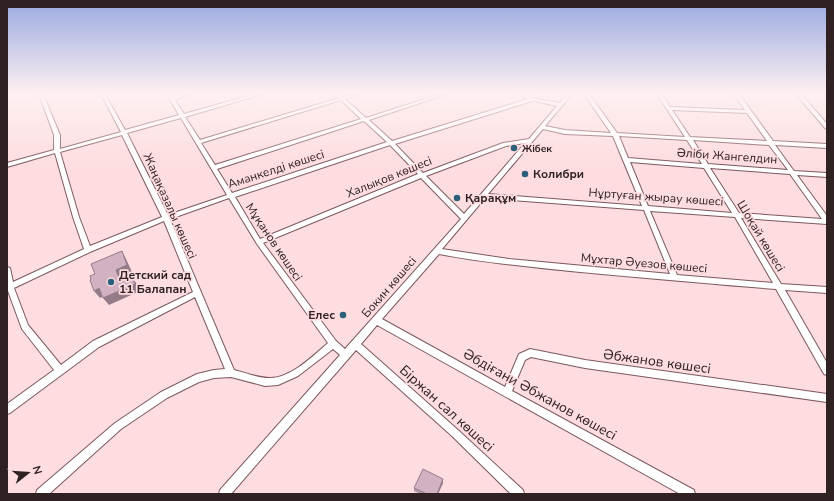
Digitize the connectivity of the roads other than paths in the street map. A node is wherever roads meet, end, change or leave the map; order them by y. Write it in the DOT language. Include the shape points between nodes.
graph roads {
  1 [pos="50,117"];
  2 [pos="116,117"];
  3 [pos="182,117"];
  4 [pos="183,117"];
  5 [pos="279,117"];
  6 [pos="372,117"];
  7 [pos="476,117"];
  8 [pos="550,117"];
  9 [pos="604,117"];
  10 [pos="675,117"];
  11 [pos="752,117"];
  12 [pos="818,117"];
  13 [pos="367,119"];
  14 [pos="541,127"];
  15 [pos="827,128"];
  16 [pos="124,133"];
  17 [pos="616,134"];
  18 [pos="689,138"];
  19 [pos="530,141"];
  20 [pos="198,142"];
  21 [pos="771,142"];
  22 [pos="391,143"];
  23 [pos="827,146"];
  24 [pos="57,152"];
  25 [pos="626,160"];
  26 [pos="7,165"];
  27 [pos="706,166"];
  28 [pos="213,168"];
  29 [pos="792,172"];
  30 [pos="422,175"];
  31 [pos="827,175"];
  32 [pos="230,196"];
  33 [pos="483,196"];
  34 [pos="646,208"];
  35 [pos="735,214"];
  36 [pos="166,218"];
  37 [pos="464,218"];
  38 [pos="827,221"];
  39 [pos="259,242"];
  40 [pos="88,250"];
  41 [pos="437,251"];
  42 [pos="7,270"];
  43 [pos="675,278"];
  44 [pos="779,286"];
  45 [pos="9,287"];
  46 [pos="827,290"];
  47 [pos="197,293"];
  48 [pos="376,320"];
  49 [pos="333,344"];
  50 [pos="355,344"];
  51 [pos="346,355"];
  52 [pos="60,370"];
  53 [pos="827,371"];
  54 [pos="231,373"];
  55 [pos="507,392"];
  56 [pos="827,398"];
  57 [pos="7,410"];
  58 [pos="41,494"];
  59 [pos="224,494"];
  60 [pos="519,494"];
  61 [pos="690,494"];
  1 -- 24 [label="street" via="57,135"];
  2 -- 16 [label="street, Жаңақазалы көшесі"];
  3 -- 16 [label="street"];
  4 -- 20 [label="street, Мұқанов көшесі"];
  5 -- 20 [label="street"];
  6 -- 13 [label="street"];
  7 -- 22 [label="street, Аманкелді көшесі"];
  8 -- 14 [label="street, Бокин көшесі"];
  9 -- 17 [label="street"];
  10 -- 18 [label="street, Шоқай көшесі"];
  11 -- 21 [label="street"];
  12 -- 15 [label="street"];
  13 -- 22 [label="street"];
  13 -- 28 [label="street"];
  14 -- 17 [label="street" via="564,132"];
  14 -- 19 [label="street, Бокин көшесі"];
  16 -- 24 [label="street"];
  16 -- 36 [label="street, Жаңақазалы көшесі"];
  17 -- 18 [label="street"];
  17 -- 25 [label="street"];
  18 -- 21 [label="street"];
  18 -- 27 [label="street, Шоқай көшесі"];
  19 -- 30 [label="street, Халықов көшесі" via="505,144"];
  19 -- 33 [label="street, Бокин көшесі"];
  20 -- 28 [label="street, Мұқанов көшесі"];
  21 -- 23 [label="street"];
  21 -- 29 [label="street"];
  22 -- 30 [label="street"];
  22 -- 32 [label="street, Аманкелді көшесі"];
  24 -- 26 [label="street"];
  24 -- 40 [label="street"];
  25 -- 27 [label="street, Әліби Жангелдин"];
  25 -- 34 [label="street"];
  27 -- 29 [label="street, Әліби Жангелдин"];
  27 -- 35 [label="street, Шоқай көшесі"];
  28 -- 32 [label="street, Мұқанов көшесі"];
  29 -- 31 [label="street, Әліби Жангелдин"];
  29 -- 38 [label="street"];
  30 -- 37 [label="street"];
  30 -- 39 [label="street, Халықов көшесі"];
  32 -- 36 [label="street, Аманкелді көшесі"];
  32 -- 39 [label="street, Мұқанов көшесі"];
  33 -- 34 [label="street, Нұртуған жырау көшесі"];
  33 -- 37 [label="street, Бокин көшесі"];
  34 -- 35 [label="street, Нұртуған жырау көшесі"];
  34 -- 43 [label="street"];
  35 -- 38 [label="street, Нұртуған жырау көшесі"];
  35 -- 44 [label="street, Шоқай көшесі"];
  36 -- 40 [label="street, Аманкелді көшесі"];
  36 -- 47 [label="street, Жаңақазалы көшесі"];
  37 -- 41 [label="street, Бокин көшесі"];
  39 -- 49 [label="street, Мұқанов көшесі"];
  40 -- 45 [label="street, Аманкелді көшесі"];
  41 -- 43 [label="street, Мұхтар Әуезов көшесі" via="460,256"];
  41 -- 48 [label="street, Бокин көшесі"];
  42 -- 45 [label="street"];
  43 -- 44 [label="street, Мұхтар Әуезов көшесі"];
  44 -- 46 [label="street, Мұхтар Әуезов көшесі"];
  44 -- 53 [label="street, Шоқай көшесі"];
  45 -- 52 [label="street" via="25,327"];
  47 -- 52 [label="street" via="96,344"];
  47 -- 54 [label="street, Жаңақазалы көшесі"];
  48 -- 50 [label="street, Бокин көшесі"];
  48 -- 55 [label="street, Әбдіғани Әбжанов көшесі"];
  49 -- 51 [label="street, Мұқанов көшесі"];
  49 -- 54 [label="street" via="312,361 279,381 269,382"];
  50 -- 51 [label="street, Бокин көшесі"];
  50 -- 60 [label="street, Біржан сал көшесі"];
  51 -- 59 [label="street, Бокин көшесі"];
  52 -- 57 [label="street"];
  54 -- 58 [label="street" via="197,378 164,395 118,426"];
  55 -- 56 [label="street, Әбжанов көшесі" via="522,358 530,353 585,364"];
  55 -- 61 [label="street, Әбдіғани Әбжанов көшесі"];
}
